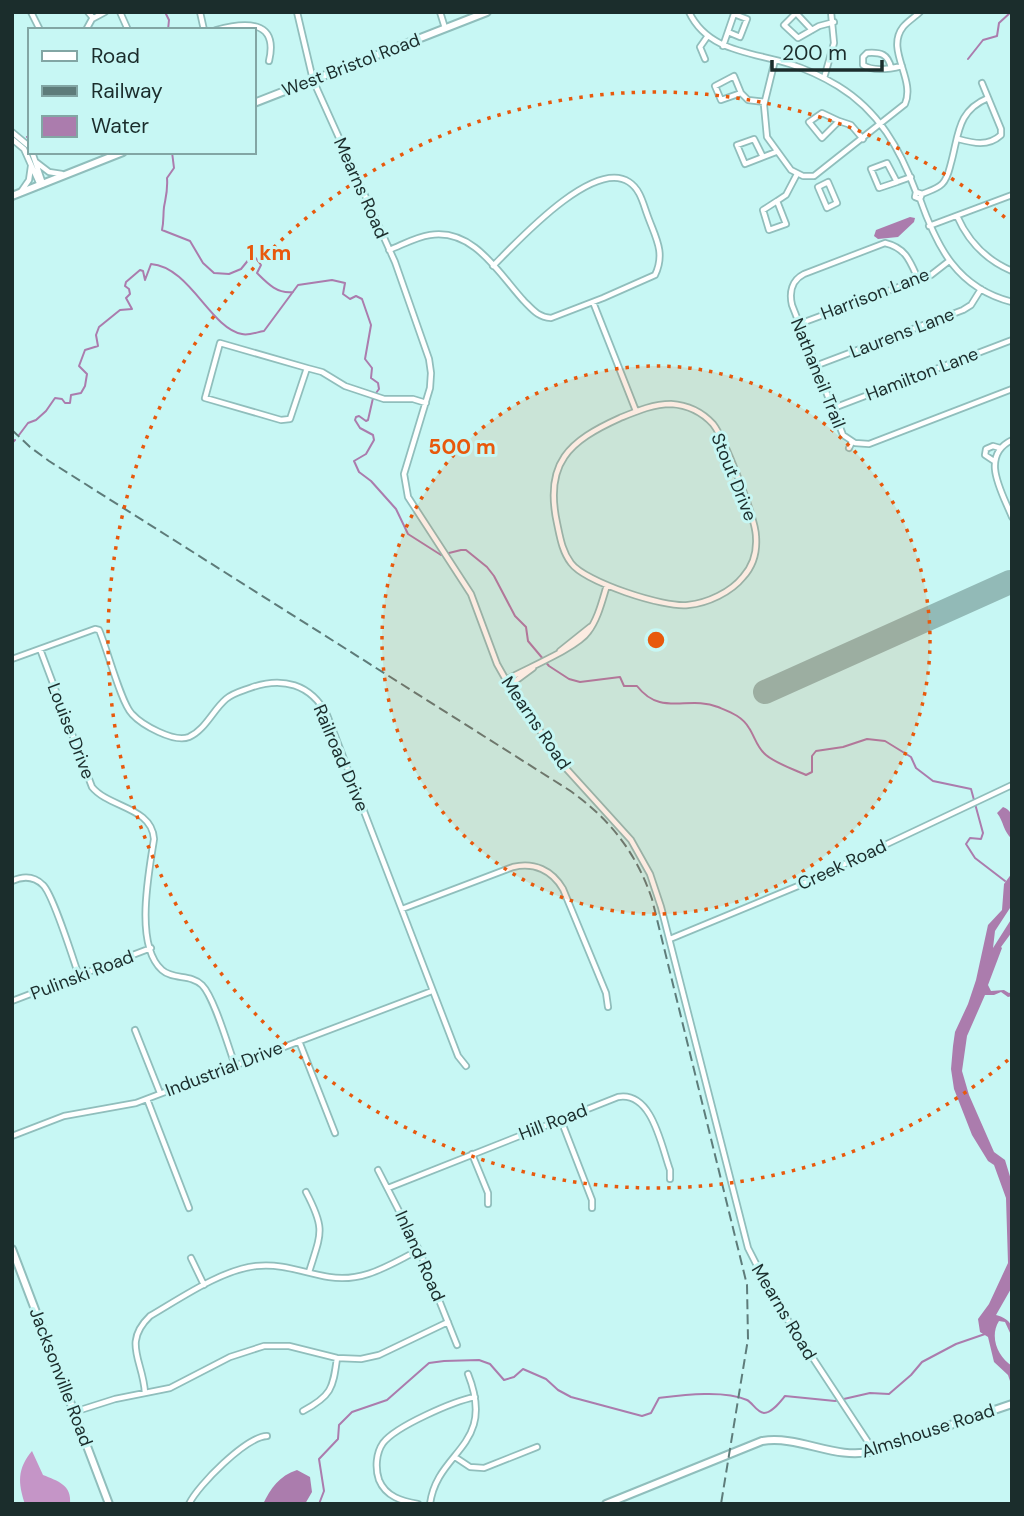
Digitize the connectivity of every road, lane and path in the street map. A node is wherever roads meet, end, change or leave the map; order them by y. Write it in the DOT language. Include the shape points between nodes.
graph roads {
  1 [pos="31,12"];
  2 [pos="88,12"];
  3 [pos="105,12"];
  4 [pos="120,12"];
  5 [pos="297,12"];
  6 [pos="440,12"];
  7 [pos="487,12"];
  8 [pos="689,12"];
  9 [pos="831,12"];
  10 [pos="920,12"];
  11 [pos="93,18"];
  12 [pos="834,22"];
  13 [pos="39,28"];
  14 [pos="87,28"];
  15 [pos="127,28"];
  16 [pos="224,28"];
  17 [pos="446,28"];
  18 [pos="812,30"];
  19 [pos="728,32"];
  20 [pos="707,37"];
  21 [pos="723,46"];
  22 [pos="705,59"];
  23 [pos="775,60"];
  24 [pos="269,61"];
  25 [pos="902,66"];
  26 [pos="891,68"];
  27 [pos="824,78"];
  28 [pos="313,79"];
  29 [pos="982,83"];
  30 [pos="741,93"];
  31 [pos="988,98"];
  32 [pos="256,102"];
  33 [pos="765,102"];
  34 [pos="839,121"];
  35 [pos="881,124"];
  36 [pos="12,132"];
  37 [pos="12,139"];
  38 [pos="863,139"];
  39 [pos="958,139"];
  40 [pos="28,145"];
  41 [pos="776,152"];
  42 [pos="32,154"];
  43 [pos="118,154"];
  44 [pos="763,158"];
  45 [pos="34,162"];
  46 [pos="823,171"];
  47 [pos="66,174"];
  48 [pos="797,174"];
  49 [pos="911,177"];
  50 [pos="828,182"];
  51 [pos="897,182"];
  52 [pos="42,184"];
  53 [pos="20,193"];
  54 [pos="919,195"];
  55 [pos="1012,195"];
  56 [pos="12,196"];
  57 [pos="777,201"];
  58 [pos="957,216"];
  59 [pos="929,226"];
  60 [pos="385,240"];
  61 [pos="401,245"];
  62 [pos="389,250"];
  63 [pos="949,261"];
  64 [pos="493,265"];
  65 [pos="1012,271"];
  66 [pos="918,279"];
  67 [pos="981,289"];
  68 [pos="593,302"];
  69 [pos="1012,302"];
  70 [pos="799,324"];
  71 [pos="1012,340"];
  72 [pos="815,366"];
  73 [pos="307,368"];
  74 [pos="1012,389"];
  75 [pos="425,402"];
  76 [pos="831,409"];
  77 [pos="636,411"];
  78 [pos="1012,440"];
  79 [pos="852,442"];
  80 [pos="849,448"];
  81 [pos="999,449"];
  82 [pos="994,461"];
  83 [pos="1012,517"];
  84 [pos="607,585"];
  85 [pos="40,649"];
  86 [pos="12,659"];
  87 [pos="508,682"];
  88 [pos="1012,785"];
  89 [pos="12,881"];
  90 [pos="402,909"];
  91 [pos="670,939"];
  92 [pos="151,948"];
  93 [pos="79,976"];
  94 [pos="432,991"];
  95 [pos="12,1001"];
  96 [pos="608,1007"];
  97 [pos="135,1030"];
  98 [pos="299,1041"];
  99 [pos="235,1065"];
  100 [pos="466,1066"];
  101 [pos="160,1093"];
  102 [pos="147,1099"];
  103 [pos="561,1120"];
  104 [pos="335,1133"];
  105 [pos="12,1136"];
  106 [pos="472,1154"];
  107 [pos="378,1170"];
  108 [pos="670,1180"];
  109 [pos="388,1188"];
  110 [pos="306,1192"];
  111 [pos="488,1204"];
  112 [pos="189,1208"];
  113 [pos="592,1209"];
  114 [pos="12,1250"];
  115 [pos="419,1250"];
  116 [pos="191,1258"];
  117 [pos="309,1272"];
  118 [pos="204,1286"];
  119 [pos="448,1322"];
  120 [pos="457,1345"];
  121 [pos="337,1358"];
  122 [pos="468,1374"];
  123 [pos="145,1392"];
  124 [pos="475,1397"];
  125 [pos="1012,1404"];
  126 [pos="303,1411"];
  127 [pos="74,1412"];
  128 [pos="267,1436"];
  129 [pos="537,1447"];
  130 [pos="874,1451"];
  131 [pos="455,1457"];
  132 [pos="108,1504"];
  133 [pos="189,1504"];
  134 [pos="418,1504"];
  135 [pos="430,1504"];
  136 [pos="606,1504"];
  1 -- 13 [label="street"];
  2 -- 11 [label="street"];
  3 -- 11 [label="street"];
  4 -- 15 [label="street"];
  5 -- 28 [label="street, Mearns Road"];
  6 -- 17 [label="street"];
  7 -- 17 [label="main road, West Bristol Road"];
  8 -- 20 [label="street"];
  9 -- 12 [label="street"];
  10 -- 25 [label="street" via="898,36"];
  11 -- 14 [label="street"];
  12 -- 18 [label="street"];
  12 -- 27 [label="street" via="833,52"];
  16 -- 24 [label="street" via="257,26 270,44"];
  17 -- 28 [label="main road, West Bristol Road"];
  18 -- 18 [label="street" via="798,38 784,25 796,13"];
  19 -- 19 [label="street" via="734,14 747,19 740,37"];
  19 -- 21 [label="street"];
  20 -- 21 [label="street"];
  20 -- 22 [label="street" via="700,47"];
  21 -- 23 [label="street"];
  23 -- 27 [label="street"];
  23 -- 33 [label="street"];
  25 -- 26 [label="street"];
  25 -- 35 [label="street" via="908,87 906,101"];
  26 -- 26 [label="street" via="864,66 863,57 867,52 883,53"];
  27 -- 35 [label="street" via="858,100"];
  28 -- 32 [label="main road, West Bristol Road"];
  28 -- 60 [label="street, Mearns Road"];
  29 -- 31 [label="street"];
  30 -- 30 [label="street" via="721,100 715,86 734,76"];
  30 -- 33 [label="street" via="748,100"];
  31 -- 39 [label="street" via="968,110"];
  31 -- 39 [label="street" via="1001,129 999,137 979,144"];
  33 -- 41 [label="street" via="767,137"];
  34 -- 34 [label="street" via="822,138 809,122 822,113"];
  34 -- 38 [label="street" via="851,125"];
  35 -- 38 [label="street"];
  35 -- 49 [label="street"];
  36 -- 40 [label="street"];
  37 -- 45 [label="street"];
  38 -- 46 [label="street"];
  39 -- 54 [label="street" via="947,178"];
  41 -- 44 [label="street"];
  41 -- 48 [label="street"];
  42 -- 45 [label="street"];
  43 -- 47 [label="main road"];
  44 -- 44 [label="street" via="745,164 737,145 754,138"];
  45 -- 47 [label="street" via="49,172"];
  45 -- 52 [label="street"];
  45 -- 53 [label="street"];
  46 -- 48 [label="street" via="810,177"];
  46 -- 50 [label="street"];
  47 -- 52 [label="main road"];
  48 -- 57 [label="street" via="786,195"];
  49 -- 51 [label="street"];
  49 -- 54 [label="street"];
  50 -- 50 [label="street" via="837,203 827,208 818,187"];
  51 -- 51 [label="street" via="879,188 872,169 887,163"];
  52 -- 53 [label="main road"];
  53 -- 56 [label="main road"];
  54 -- 59 [label="street"];
  55 -- 58 [label="street"];
  57 -- 57 [label="street" via="786,223 769,230 763,210"];
  58 -- 59 [label="street"];
  58 -- 65 [label="street" via="979,250"];
  59 -- 63 [label="street"];
  60 -- 61 [label="street"];
  60 -- 62 [label="street, Mearns Road"];
  61 -- 62 [label="street"];
  61 -- 64 [label="street" via="431,235 457,237"];
  62 -- 75 [label="street, Mearns Road" via="429,359 431,380"];
  63 -- 66 [label="street, Harrison Lane"];
  63 -- 67 [label="street"];
  64 -- 68 [label="street" via="543,317 558,317"];
  64 -- 68 [label="street" via="563,200 601,181 627,180 639,192 660,251 660,264 654,275"];
  66 -- 70 [label="street, Harrison Lane"];
  66 -- 70 [label="street, Nathaneil Trail" via="906,254 885,243 797,278 789,286"];
  67 -- 69 [label="street"];
  67 -- 72 [label="street, Laurens Lane" via="963,310"];
  68 -- 77 [label="street"];
  70 -- 72 [label="street, Nathaneil Trail"];
  71 -- 76 [label="street, Hamilton Lane"];
  72 -- 76 [label="street, Nathaneil Trail"];
  73 -- 73 [label="street" via="220,343 205,398 286,421 293,415"];
  73 -- 75 [label="street" via="384,399"];
  74 -- 79 [label="street, Nathaneil Trail" via="869,444"];
  75 -- 87 [label="street, Mearns Road" via="404,482 412,504 471,594"];
  76 -- 79 [label="street, Nathaneil Trail" via="841,433"];
  77 -- 84 [label="street, Stout Drive" via="580,438 561,462 554,485 554,506 566,555 579,572"];
  77 -- 84 [label="street, Stout Drive" via="678,404 713,425 754,523 756,549 751,566 736,584 698,604 675,605"];
  78 -- 81 [label="street"];
  79 -- 80 [label="street"];
  81 -- 82 [label="street"];
  81 -- 82 [label="street" via="986,449 985,456"];
  82 -- 83 [label="street"];
  84 -- 87 [label="street" via="588,632 578,642"];
  85 -- 86 [label="street"];
  85 -- 90 [label="street, Railroad Drive" via="95,629 100,632 131,713 180,739 192,736 233,694 263,683 291,683 314,696 329,719"];
  85 -- 92 [label="street, Louise Drive" via="92,788 141,815 152,827 144,925"];
  87 -- 91 [label="street, Mearns Road" via="563,765 637,848 653,880"];
  88 -- 91 [label="street, Creek Road" via="799,886"];
  89 -- 93 [label="street" via="30,878 46,888"];
  90 -- 94 [label="street, Railroad Drive"];
  90 -- 96 [label="street" via="513,867 527,864 542,869 563,888"];
  91 -- 130 [label="street, Mearns Road" via="748,1248 774,1299"];
  92 -- 93 [label="street, Pulinski Road"];
  92 -- 99 [label="street" via="166,973 192,979 204,988"];
  93 -- 95 [label="street, Pulinski Road"];
  94 -- 98 [label="street, Industrial Drive"];
  94 -- 100 [label="street, Railroad Drive"];
  97 -- 101 [label="street"];
  98 -- 99 [label="street, Industrial Drive"];
  98 -- 104 [label="street"];
  99 -- 101 [label="street, Industrial Drive"];
  101 -- 102 [label="street, Industrial Drive"];
  102 -- 105 [label="street, Industrial Drive" via="121,1108 64,1116"];
  102 -- 112 [label="street"];
  103 -- 106 [label="street, Hill Road"];
  103 -- 108 [label="street, Hill Road" via="618,1097 638,1100 650,1115"];
  103 -- 113 [label="street"];
  106 -- 109 [label="street, Hill Road"];
  106 -- 111 [label="street"];
  107 -- 109 [label="street, Inland Road"];
  109 -- 115 [label="street, Inland Road"];
  110 -- 117 [label="street" via="321,1226"];
  114 -- 127 [label="main road, Jacksonville Road"];
  115 -- 117 [label="street" via="357,1278"];
  115 -- 119 [label="street, Inland Road"];
  116 -- 118 [label="street"];
  117 -- 118 [label="street" via="286,1266 253,1266"];
  118 -- 123 [label="street" via="150,1315 139,1328 135,1344"];
  119 -- 120 [label="street, Inland Road"];
  119 -- 121 [label="street" via="374,1357"];
  121 -- 123 [label="street" via="295,1346 264,1346 230,1357 170,1388"];
  121 -- 126 [label="street" via="328,1395"];
  122 -- 124 [label="street"];
  123 -- 127 [label="street"];
  124 -- 131 [label="street" via="472,1430"];
  124 -- 134 [label="street" via="449,1404 382,1445 377,1468 383,1487 399,1500"];
  125 -- 130 [label="main road, Almshouse Road"];
  127 -- 132 [label="main road, Jacksonville Road"];
  128 -- 133 [label="street" via="253,1438 195,1491"];
  129 -- 131 [label="street" via="480,1469"];
  130 -- 136 [label="main road, Almshouse Road" via="847,1454 780,1439 762,1441"];
  131 -- 135 [label="street" via="436,1483"];
}
